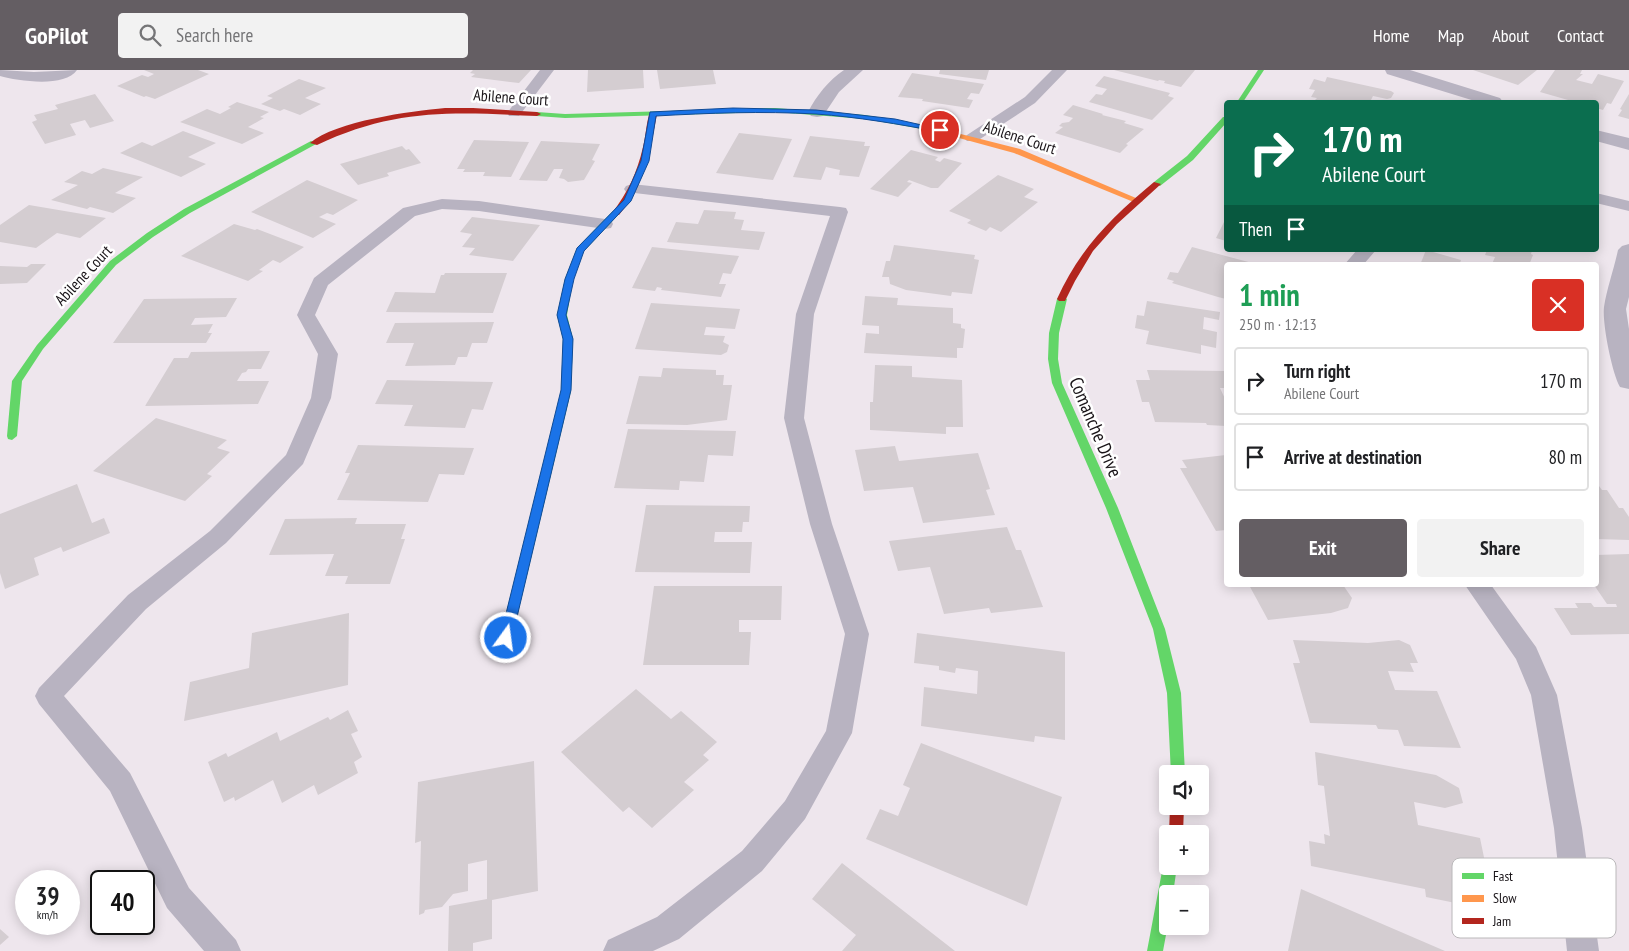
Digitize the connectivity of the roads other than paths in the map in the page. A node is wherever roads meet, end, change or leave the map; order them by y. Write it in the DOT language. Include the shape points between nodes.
graph roads {
  1 [pos="0,70"];
  2 [pos="69,70"];
  3 [pos="547,70"];
  4 [pos="856,70"];
  5 [pos="1060,70"];
  6 [pos="1261,70"];
  7 [pos="1393,70"];
  8 [pos="1241,100"];
  9 [pos="1488,100"];
  10 [pos="816,112"];
  11 [pos="514,113"];
  12 [pos="653,114"];
  13 [pos="1224,121"];
  14 [pos="1599,136"];
  15 [pos="972,138"];
  16 [pos="1629,144"];
  17 [pos="632,189"];
  18 [pos="1599,199"];
  19 [pos="1139,201"];
  20 [pos="1629,206"];
  21 [pos="605,224"];
  22 [pos="1629,250"];
  23 [pos="1365,252"];
  24 [pos="1356,262"];
  25 [pos="1629,381"];
  26 [pos="12,436"];
  27 [pos="1479,587"];
  28 [pos="506,638"];
  29 [pos="1178,765"];
  30 [pos="1572,858"];
  31 [pos="1168,875"];
  32 [pos="1581,938"];
  33 [pos="225,951"];
  34 [pos="619,951"];
  35 [pos="1155,951"];
  36 [pos="1583,951"];
  1 -- 2 [label="street" via="18,77 40,77"];
  3 -- 11 [label="lane"];
  4 -- 10 [label="street" via="842,78 825,96"];
  5 -- 15 [label="lane" via="1030,100"];
  6 -- 8 [label="street"];
  7 -- 9 [label="street"];
  10 -- 12 [label="street, Abilene Court" via="733,110"];
  10 -- 15 [label="street, Abilene Court" via="895,121"];
  11 -- 12 [label="street, Abilene Court" via="565,116"];
  11 -- 26 [label="street, Abilene Court" via="444,110 354,126 315,142 187,211 113,263 40,347 17,381"];
  12 -- 17 [label="street" via="645,161"];
  13 -- 19 [label="street, Comanche Drive" via="1190,158"];
  14 -- 16 [label="street"];
  15 -- 19 [label="street, Abilene Court" via="1040,159"];
  17 -- 21 [label="street" via="627,201"];
  17 -- 34 [label="lane" via="840,212 805,314 794,418 821,524 857,634 839,733 795,810 752,861 668,928"];
  18 -- 20 [label="lane"];
  19 -- 29 [label="street, Comanche Drive" via="1116,218 1081,259 1059,306 1053,359 1057,383 1112,508 1159,629 1174,693"];
  21 -- 28 [label="street" via="580,250 569,279 562,315 568,339 566,390"];
  21 -- 33 [label="lane" via="442,204 409,212 326,276 320,282 306,315 328,354 321,398 294,460 218,537 137,602 48,696 120,782 178,898"];
  22 -- 25 [label="street" via="1615,309 1620,349"];
  23 -- 24 [label="lane"];
  27 -- 30 [label="lane" via="1527,654 1544,695"];
  31 -- 35 [label="street"];
  32 -- 36 [label="lane"];
}
